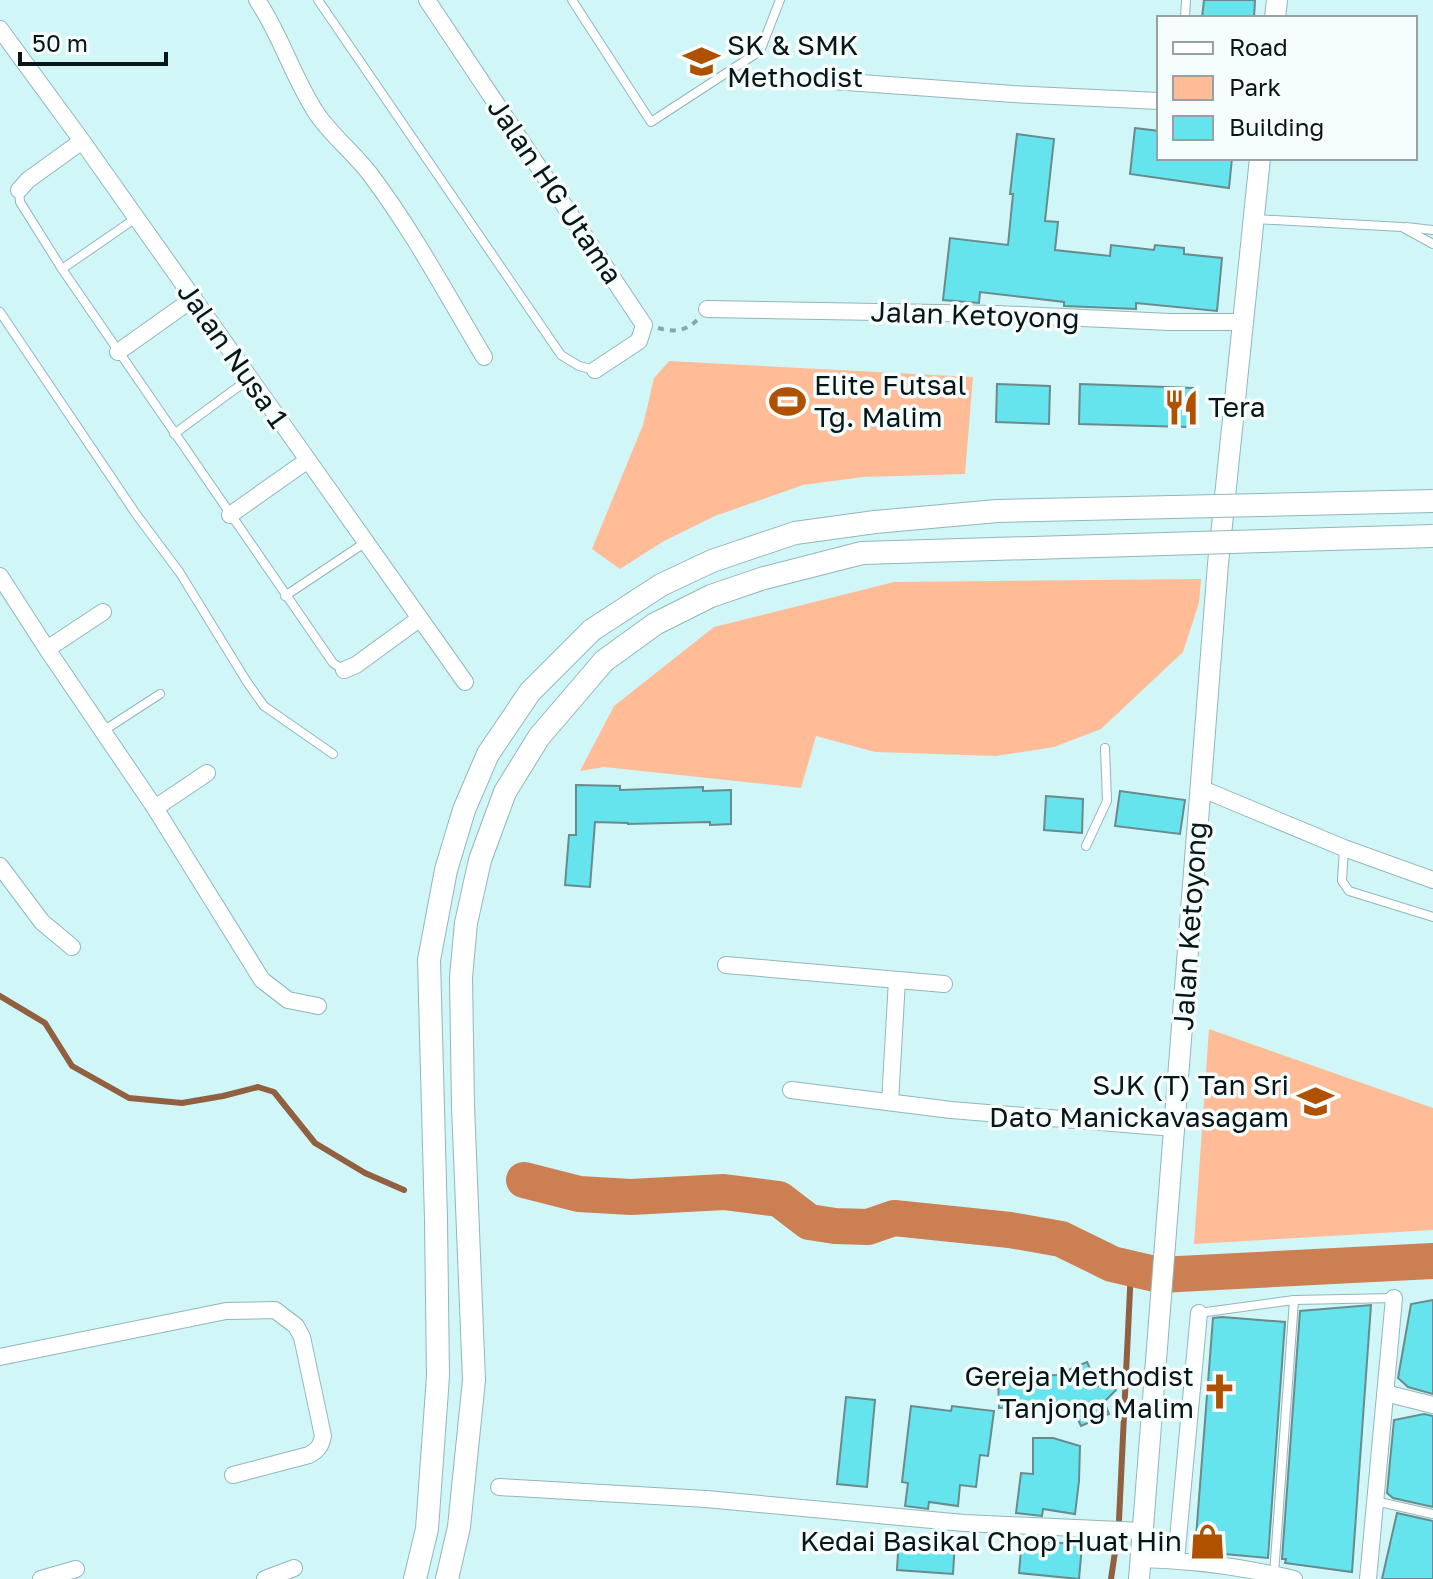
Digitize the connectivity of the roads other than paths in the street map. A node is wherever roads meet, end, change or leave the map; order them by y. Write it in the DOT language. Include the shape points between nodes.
graph roads {
  1 [pos="257,0"];
  2 [pos="318,0"];
  3 [pos="427,0"];
  4 [pos="572,0"];
  5 [pos="780,0"];
  6 [pos="0,29"];
  7 [pos="833,81"];
  8 [pos="1157,101"];
  9 [pos="82,141"];
  10 [pos="1260,160"];
  11 [pos="19,190"];
  12 [pos="136,218"];
  13 [pos="1254,219"];
  14 [pos="1402,227"];
  15 [pos="1433,230"];
  16 [pos="1433,244"];
  17 [pos="62,269"];
  18 [pos="194,298"];
  19 [pos="707,309"];
  20 [pos="0,312"];
  21 [pos="1243,322"];
  22 [pos="118,352"];
  23 [pos="484,357"];
  24 [pos="595,370"];
  25 [pos="250,378"];
  26 [pos="174,434"];
  27 [pos="308,460"];
  28 [pos="1433,501"];
  29 [pos="230,515"];
  30 [pos="1433,536"];
  31 [pos="366,542"];
  32 [pos="0,576"];
  33 [pos="285,596"];
  34 [pos="103,612"];
  35 [pos="419,619"];
  36 [pos="47,649"];
  37 [pos="344,670"];
  38 [pos="465,682"];
  39 [pos="160,694"];
  40 [pos="103,732"];
  41 [pos="1105,748"];
  42 [pos="333,754"];
  43 [pos="207,773"];
  44 [pos="1200,788"];
  45 [pos="155,808"];
  46 [pos="1086,846"];
  47 [pos="1344,848"];
  48 [pos="0,866"];
  49 [pos="1433,880"];
  50 [pos="1433,917"];
  51 [pos="72,947"];
  52 [pos="726,965"];
  53 [pos="897,980"];
  54 [pos="944,984"];
  55 [pos="318,1006"];
  56 [pos="791,1090"];
  57 [pos="890,1102"];
  58 [pos="1174,1128"];
  59 [pos="1394,1298"];
  60 [pos="1294,1300"];
  61 [pos="1199,1313"];
  62 [pos="0,1357"];
  63 [pos="1385,1393"];
  64 [pos="1433,1405"];
  65 [pos="233,1475"];
  66 [pos="499,1487"];
  67 [pos="1375,1501"];
  68 [pos="1433,1514"];
  69 [pos="1142,1531"];
  70 [pos="1176,1560"];
  71 [pos="294,1568"];
  72 [pos="76,1569"];
  73 [pos="1140,1569"];
  74 [pos="1274,1577"];
  75 [pos="41,1579"];
  76 [pos="265,1579"];
  77 [pos="415,1579"];
  78 [pos="447,1579"];
  79 [pos="1294,1579"];
  80 [pos="1368,1579"];
  1 -- 23 [label="street" via="318,114 407,228"];
  2 -- 24 [label="lane" via="561,355"];
  3 -- 24 [label="street, Jalan HG Utama" via="644,325 639,341"];
  4 -- 5 [label="lane" via="651,122 760,51"];
  6 -- 9 [label="street, Jalan Nusa 1"];
  7 -- 8 [label="street"];
  9 -- 11 [label="street"];
  9 -- 12 [label="street, Jalan Nusa 1"];
  10 -- 13 [label="street, Jalan Ketoyong"];
  11 -- 17 [label="lane" via="20,202"];
  12 -- 17 [label="lane"];
  12 -- 18 [label="street, Jalan Nusa 1"];
  13 -- 14 [label="lane"];
  13 -- 21 [label="street, Jalan Ketoyong"];
  14 -- 15 [label="lane"];
  14 -- 16 [label="lane"];
  17 -- 22 [label="lane"];
  18 -- 22 [label="street"];
  18 -- 25 [label="street, Jalan Nusa 1"];
  19 -- 21 [label="street, Jalan Ketoyong"];
  20 -- 42 [label="lane" via="180,573 264,706"];
  21 -- 44 [label="street, Jalan Ketoyong"];
  22 -- 26 [label="lane"];
  25 -- 26 [label="lane"];
  25 -- 27 [label="street, Jalan Nusa 1"];
  26 -- 29 [label="lane"];
  27 -- 29 [label="street"];
  27 -- 31 [label="street, Jalan Nusa 1"];
  28 -- 77 [label="main road, bridge" via="997,511 795,533 661,585 592,630 530,692 488,754 464,810 429,960 438,1376 427,1529"];
  29 -- 33 [label="lane"];
  30 -- 78 [label="main road, bridge" via="862,553 711,596 655,624 604,661 539,737 505,792 480,860 466,923 461,977 474,1380 459,1527"];
  31 -- 33 [label="lane"];
  31 -- 35 [label="street, Jalan Nusa 1"];
  32 -- 36 [label="street"];
  33 -- 37 [label="lane" via="333,663"];
  34 -- 36 [label="street"];
  35 -- 37 [label="street"];
  35 -- 38 [label="street, Jalan Nusa 1"];
  36 -- 40 [label="street"];
  39 -- 40 [label="lane"];
  40 -- 45 [label="street"];
  41 -- 46 [label="lane" via="1107,801"];
  43 -- 45 [label="street"];
  44 -- 47 [label="street"];
  44 -- 58 [label="street, Jalan Ketoyong"];
  45 -- 55 [label="street" via="262,980 288,1000"];
  47 -- 49 [label="street"];
  47 -- 50 [label="lane" via="1342,881 1349,891"];
  48 -- 51 [label="street" via="42,922"];
  52 -- 53 [label="street"];
  53 -- 54 [label="street"];
  53 -- 57 [label="street"];
  56 -- 57 [label="street"];
  57 -- 58 [label="street"];
  58 -- 69 [label="street, Jalan Ketoyong"];
  59 -- 60 [label="lane"];
  59 -- 63 [label="street"];
  60 -- 61 [label="lane"];
  60 -- 74 [label="lane"];
  61 -- 70 [label="street"];
  62 -- 65 [label="street" via="226,1311 275,1310 302,1337 321,1444 309,1455"];
  63 -- 64 [label="street"];
  63 -- 67 [label="street"];
  66 -- 69 [label="street" via="706,1499 964,1523"];
  67 -- 68 [label="lane"];
  67 -- 80 [label="street"];
  69 -- 73 [label="street, Jalan Ketoyong"];
  70 -- 73 [label="street"];
  70 -- 74 [label="street" via="1253,1569"];
  71 -- 76 [label="street"];
  72 -- 75 [label="street"];
  74 -- 79 [label="street"];
}
